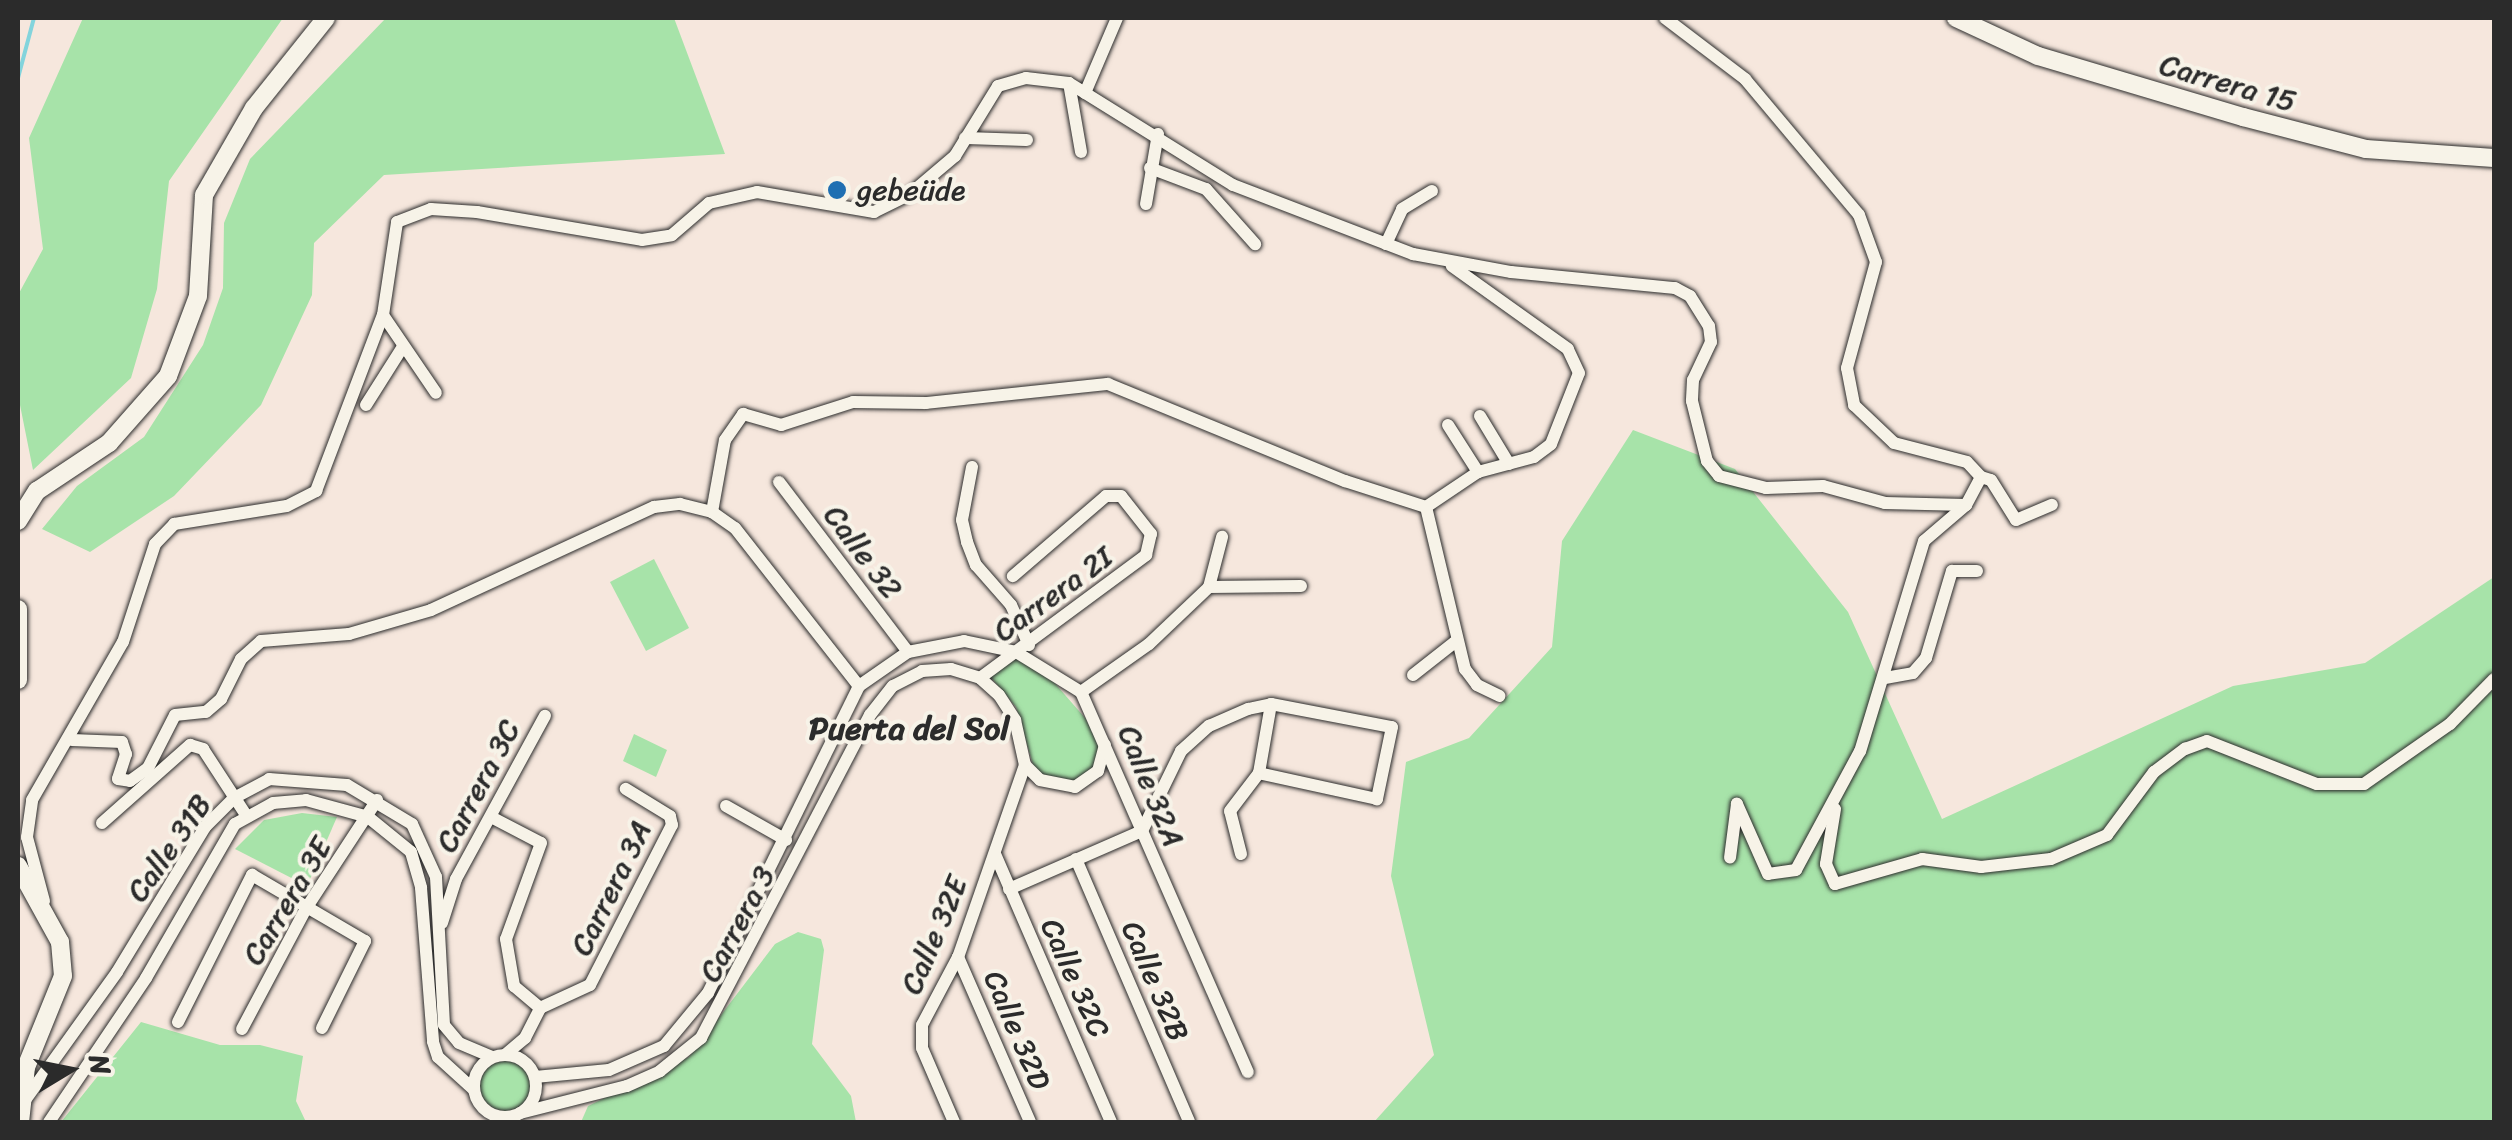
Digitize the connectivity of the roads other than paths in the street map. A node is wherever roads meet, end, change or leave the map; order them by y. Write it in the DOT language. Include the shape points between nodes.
graph roads {
  1 [pos="326,18"];
  2 [pos="1117,18"];
  3 [pos="1665,18"];
  4 [pos="1956,18"];
  5 [pos="1069,83"];
  6 [pos="1084,93"];
  7 [pos="1158,134"];
  8 [pos="965,138"];
  9 [pos="1027,140"];
  10 [pos="1080,152"];
  11 [pos="2494,158"];
  12 [pos="1150,168"];
  13 [pos="1432,191"];
  14 [pos="1146,204"];
  15 [pos="1255,244"];
  16 [pos="1386,244"];
  17 [pos="1449,264"];
  18 [pos="383,315"];
  19 [pos="402,348"];
  20 [pos="436,394"];
  21 [pos="366,405"];
  22 [pos="1480,416"];
  23 [pos="1448,425"];
  24 [pos="1509,464"];
  25 [pos="972,468"];
  26 [pos="1478,472"];
  27 [pos="1981,478"];
  28 [pos="779,482"];
  29 [pos="1966,504"];
  30 [pos="2052,505"];
  31 [pos="1426,507"];
  32 [pos="712,512"];
  33 [pos="18,521"];
  34 [pos="1222,537"];
  35 [pos="1977,570"];
  36 [pos="1013,576"];
  37 [pos="1301,586"];
  38 [pos="1209,587"];
  39 [pos="18,610"];
  40 [pos="1456,642"];
  41 [pos="1023,649"];
  42 [pos="908,652"];
  43 [pos="1413,675"];
  44 [pos="980,678"];
  45 [pos="1885,678"];
  46 [pos="18,680"];
  47 [pos="2494,680"];
  48 [pos="858,686"];
  49 [pos="1081,692"];
  50 [pos="1500,696"];
  51 [pos="1271,704"];
  52 [pos="544,716"];
  53 [pos="1105,738"];
  54 [pos="72,740"];
  55 [pos="1025,765"];
  56 [pos="1259,773"];
  57 [pos="626,789"];
  58 [pos="1836,797"];
  59 [pos="234,798"];
  60 [pos="1157,798"];
  61 [pos="377,800"];
  62 [pos="726,806"];
  63 [pos="1129,806"];
  64 [pos="246,815"];
  65 [pos="368,817"];
  66 [pos="492,817"];
  67 [pos="102,823"];
  68 [pos="1142,831"];
  69 [pos="786,840"];
  70 [pos="994,854"];
  71 [pos="1241,854"];
  72 [pos="1730,858"];
  73 [pos="1076,859"];
  74 [pos="18,866"];
  75 [pos="436,877"];
  76 [pos="456,879"];
  77 [pos="1009,889"];
  78 [pos="307,907"];
  79 [pos="47,913"];
  80 [pos="440,927"];
  81 [pos="958,957"];
  82 [pos="540,1008"];
  83 [pos="178,1022"];
  84 [pos="322,1028"];
  85 [pos="242,1029"];
  86 [pos="526,1038"];
  87 [pos="499,1055"];
  88 [pos="1248,1072"];
  89 [pos="533,1073"];
  90 [pos="474,1089"];
  91 [pos="520,1113"];
  92 [pos="20,1115"];
  93 [pos="496,1120"];
  94 [pos="49,1122"];
  95 [pos="954,1122"];
  96 [pos="1030,1122"];
  97 [pos="1111,1122"];
  98 [pos="1189,1122"];
  1 -- 33 [label="main road" via="264,95 204,195 198,296 168,376 108,443 37,491"];
  2 -- 6 [label="street"];
  3 -- 27 [label="street" via="1745,80 1859,216 1876,262 1846,368 1854,405 1894,443 1967,462"];
  4 -- 11 [label="main road, Carrera 15" via="2081,70 2296,131 2414,156"];
  5 -- 6 [label="street"];
  5 -- 8 [label="street" via="1026,78 998,86"];
  5 -- 10 [label="street"];
  6 -- 7 [label="street"];
  7 -- 12 [label="street"];
  7 -- 16 [label="street" via="1233,185"];
  8 -- 9 [label="street"];
  8 -- 18 [label="street" via="955,156 910,194 864,214 757,192 709,203 672,236 642,240 477,212 416,212 397,222"];
  12 -- 14 [label="street"];
  12 -- 15 [label="street" via="1206,190"];
  13 -- 16 [label="street" via="1402,210"];
  16 -- 17 [label="street"];
  17 -- 24 [label="street" via="1577,360 1579,373 1550,444"];
  17 -- 29 [label="street" via="1646,283 1690,296 1711,342 1693,380 1692,401 1706,460 1719,476 1766,488 1823,486 1885,503"];
  18 -- 19 [label="street"];
  18 -- 54 [label="street" via="316,492 296,504 190,519 162,532 145,564 131,624"];
  19 -- 20 [label="street"];
  19 -- 21 [label="street"];
  22 -- 24 [label="street"];
  23 -- 26 [label="street"];
  24 -- 26 [label="street"];
  25 -- 41 [label="street" via="962,520 967,542 976,565 1011,605"];
  26 -- 31 [label="street"];
  27 -- 29 [label="street"];
  27 -- 30 [label="street" via="1991,480 2016,520"];
  28 -- 42 [label="street, Calle 32"];
  29 -- 45 [label="street" via="1924,541"];
  31 -- 32 [label="street" via="1344,481 1141,393 1086,384 926,403 853,402 780,425 736,416"];
  31 -- 40 [label="street"];
  32 -- 48 [label="street" via="736,528"];
  32 -- 54 [label="street" via="654,506 430,610 349,634 261,640 206,712 175,714 148,768 130,781 118,779 126,754 122,742"];
  34 -- 38 [label="street"];
  35 -- 45 [label="street" via="1952,571 1926,658 1913,673"];
  36 -- 41 [label="street, Carrera 2I" via="1113,494 1151,534 1151,545"];
  37 -- 38 [label="street"];
  38 -- 49 [label="street" via="1149,644"];
  39 -- 46 [label="main road"];
  40 -- 43 [label="street"];
  40 -- 50 [label="street" via="1477,685"];
  41 -- 42 [label="street" via="964,641"];
  41 -- 44 [label="street, Carrera 2I"];
  41 -- 49 [label="street"];
  42 -- 48 [label="street"];
  44 -- 55 [label="street" via="1015,720"];
  44 -- 91 [label="street, Carrera 3" via="950,669 922,671 893,686 870,714 701,1038 660,1071 627,1086"];
  45 -- 58 [label="street"];
  47 -- 58 [label="street" via="2450,724 2364,784 2317,784 2207,741 2185,749 2154,772 2107,835 2051,859 1981,867 1922,858 1835,884 1826,864"];
  48 -- 69 [label="street, Carrera 3"];
  49 -- 53 [label="street, Calle 32A"];
  51 -- 56 [label="street"];
  51 -- 56 [label="street" via="1392,727 1377,799"];
  51 -- 60 [label="street" via="1209,726 1181,751"];
  52 -- 66 [label="street, Carrera 3C"];
  53 -- 55 [label="street" via="1104,759 1085,784 1052,786"];
  53 -- 63 [label="street, Calle 32A"];
  54 -- 79 [label="street" via="32,800 26,837"];
  55 -- 70 [label="street, Calle 32E"];
  56 -- 71 [label="street" via="1230,811"];
  57 -- 82 [label="street, Carrera 3A" via="670,816 672,826 590,986"];
  58 -- 72 [label="street" via="1796,870 1768,874 1737,804"];
  59 -- 61 [label="street, Calle 31B" via="269,779 311,778"];
  59 -- 64 [label="street"];
  59 -- 67 [label="street" via="203,750 190,745"];
  59 -- 92 [label="street, Calle 31B" via="205,827 118,972"];
  60 -- 63 [label="street"];
  60 -- 68 [label="street"];
  61 -- 65 [label="street, Carrera 3E"];
  61 -- 75 [label="street, Calle 31B" via="412,824"];
  62 -- 69 [label="street"];
  63 -- 68 [label="street, Calle 32A"];
  64 -- 65 [label="street, Calle 31B" via="306,800"];
  64 -- 94 [label="street, Calle 31B"];
  65 -- 78 [label="street, Carrera 3E"];
  65 -- 90 [label="street, Calle 31B" via="399,838 418,869 433,1042 438,1057"];
  66 -- 76 [label="street, Carrera 3C"];
  66 -- 82 [label="street" via="542,843 511,915 510,972 514,986"];
  68 -- 73 [label="street"];
  68 -- 88 [label="street, Calle 32A"];
  69 -- 89 [label="street, Carrera 3" via="708,993 664,1046 609,1070"];
  70 -- 77 [label="street, Calle 32C"];
  70 -- 81 [label="street, Calle 32E"];
  73 -- 77 [label="street"];
  73 -- 98 [label="street, Calle 32B"];
  74 -- 79 [label="main road"];
  75 -- 76 [label="street, Carrera 3C"];
  75 -- 80 [label="street, Calle 31B"];
  76 -- 80 [label="street, Carrera 3C"];
  77 -- 97 [label="street, Calle 32C"];
  78 -- 83 [label="street" via="252,874"];
  78 -- 84 [label="street" via="363,938"];
  78 -- 85 [label="street, Carrera 3E"];
  79 -- 92 [label="main road" via="60,942 63,976 26,1066"];
  80 -- 87 [label="street, Calle 31B" via="444,1025 459,1043"];
  81 -- 95 [label="street, Calle 32E" via="920,1036"];
  81 -- 96 [label="street, Calle 32D"];
  82 -- 86 [label="street"];
  86 -- 87 [label="street"];
  86 -- 89 [label="street"];
  87 -- 89 [label="street"];
  87 -- 90 [label="street" via="480,1066"];
  89 -- 91 [label="street" via="535,1094"];
  90 -- 93 [label="street"];
  91 -- 93 [label="street"];
}
